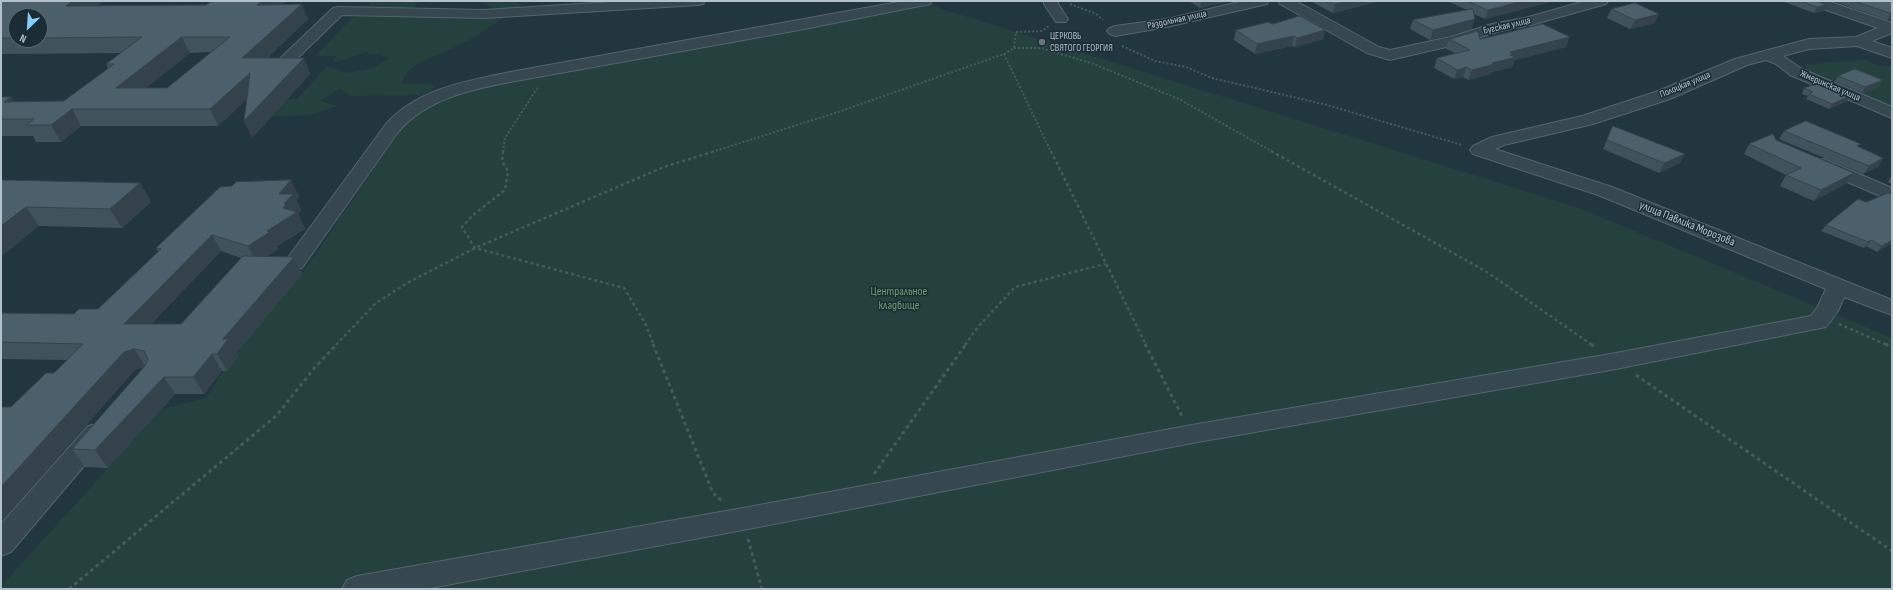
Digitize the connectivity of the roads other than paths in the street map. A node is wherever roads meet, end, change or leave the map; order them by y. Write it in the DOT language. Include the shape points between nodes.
graph roads {
  1 [pos="698,1"];
  2 [pos="925,1"];
  3 [pos="1052,1"];
  4 [pos="1262,1"];
  5 [pos="1285,1"];
  6 [pos="1601,1"];
  7 [pos="1814,1"];
  8 [pos="1061,19"];
  9 [pos="1892,28"];
  10 [pos="1115,31"];
  11 [pos="1858,41"];
  12 [pos="1892,53"];
  13 [pos="1769,56"];
  14 [pos="278,68"];
  15 [pos="1892,113"];
  16 [pos="1479,150"];
  17 [pos="1807,157"];
  18 [pos="1892,195"];
  19 [pos="295,263"];
  20 [pos="1838,286"];
  21 [pos="1892,308"];
  22 [pos="110,418"];
  23 [pos="1,544"];
  24 [pos="357,589"];
  1 -- 14 [label="street" via="484,14 338,11"];
  2 -- 19 [label="street" via="846,18 698,42 473,85 432,98 406,112 392,128"];
  3 -- 8 [label="street" via="1051,4"];
  4 -- 10 [label="street, Раздольная улица" via="1167,23"];
  5 -- 6 [label="street, Бугская улица" via="1373,50 1390,55 1454,41 1497,27 1526,22"];
  7 -- 9 [label="street"];
  9 -- 11 [label="street, Полоцкая улица"];
  11 -- 12 [label="street"];
  11 -- 13 [label="street, Полоцкая улица" via="1809,44"];
  13 -- 15 [label="street, Жмеринская улица" via="1796,71"];
  13 -- 16 [label="street, Полоцкая улица" via="1741,62 1664,95 1587,120 1498,140"];
  16 -- 20 [label="street, улица Павлика Морозова" via="1605,191"];
  17 -- 18 [label="street"];
  20 -- 21 [label="street, улица Павлика Морозова"];
  20 -- 24 [label="street" via="1827,311 1818,322 1616,361 1192,434"];
  22 -- 23 [label="street"];
}
